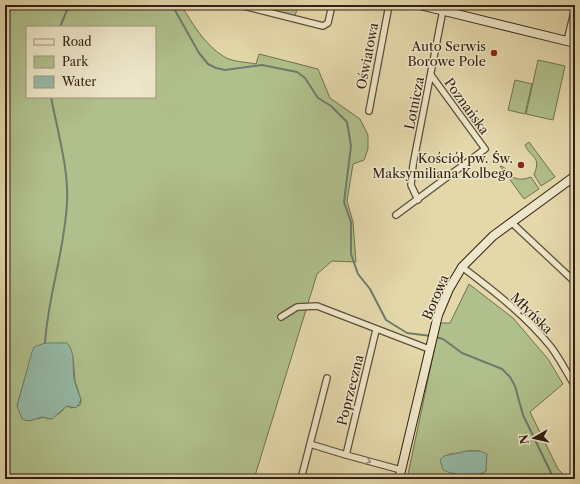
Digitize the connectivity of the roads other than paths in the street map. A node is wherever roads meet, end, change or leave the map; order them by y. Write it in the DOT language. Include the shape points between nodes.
graph roads {
  1 [pos="240,5"];
  2 [pos="332,5"];
  3 [pos="389,5"];
  4 [pos="420,5"];
  5 [pos="575,8"];
  6 [pos="443,10"];
  7 [pos="571,42"];
  8 [pos="431,75"];
  9 [pos="369,111"];
  10 [pos="575,176"];
  11 [pos="418,200"];
  12 [pos="396,215"];
  13 [pos="511,222"];
  14 [pos="462,267"];
  15 [pos="575,282"];
  16 [pos="281,318"];
  17 [pos="376,330"];
  18 [pos="430,346"];
  19 [pos="327,378"];
  20 [pos="575,386"];
  21 [pos="310,444"];
  22 [pos="346,455"];
  23 [pos="401,470"];
  24 [pos="301,479"];
  25 [pos="399,479"];
  1 -- 2 [label="street" via="323,26 328,23"];
  3 -- 9 [label="street, Oświatowa"];
  4 -- 6 [label="street"];
  5 -- 7 [label="street"];
  6 -- 7 [label="street"];
  6 -- 8 [label="street, Lotnicza"];
  8 -- 11 [label="street, Lotnicza" via="413,165 411,185"];
  8 -- 11 [label="street, Poznańska" via="485,149"];
  10 -- 13 [label="street, Borowa"];
  11 -- 12 [label="street"];
  13 -- 14 [label="street, Borowa"];
  13 -- 15 [label="street"];
  14 -- 18 [label="street, Borowa" via="448,289"];
  14 -- 20 [label="street, Młyńska" via="519,312 536,329"];
  16 -- 17 [label="street" via="297,307 312,306"];
  17 -- 18 [label="street"];
  17 -- 22 [label="street, Poprzeczna"];
  18 -- 23 [label="street, Borowa"];
  19 -- 21 [label="street"];
  21 -- 22 [label="street"];
  21 -- 24 [label="street"];
  22 -- 23 [label="street, one-way"];
  23 -- 25 [label="street, Borowa"];
}
